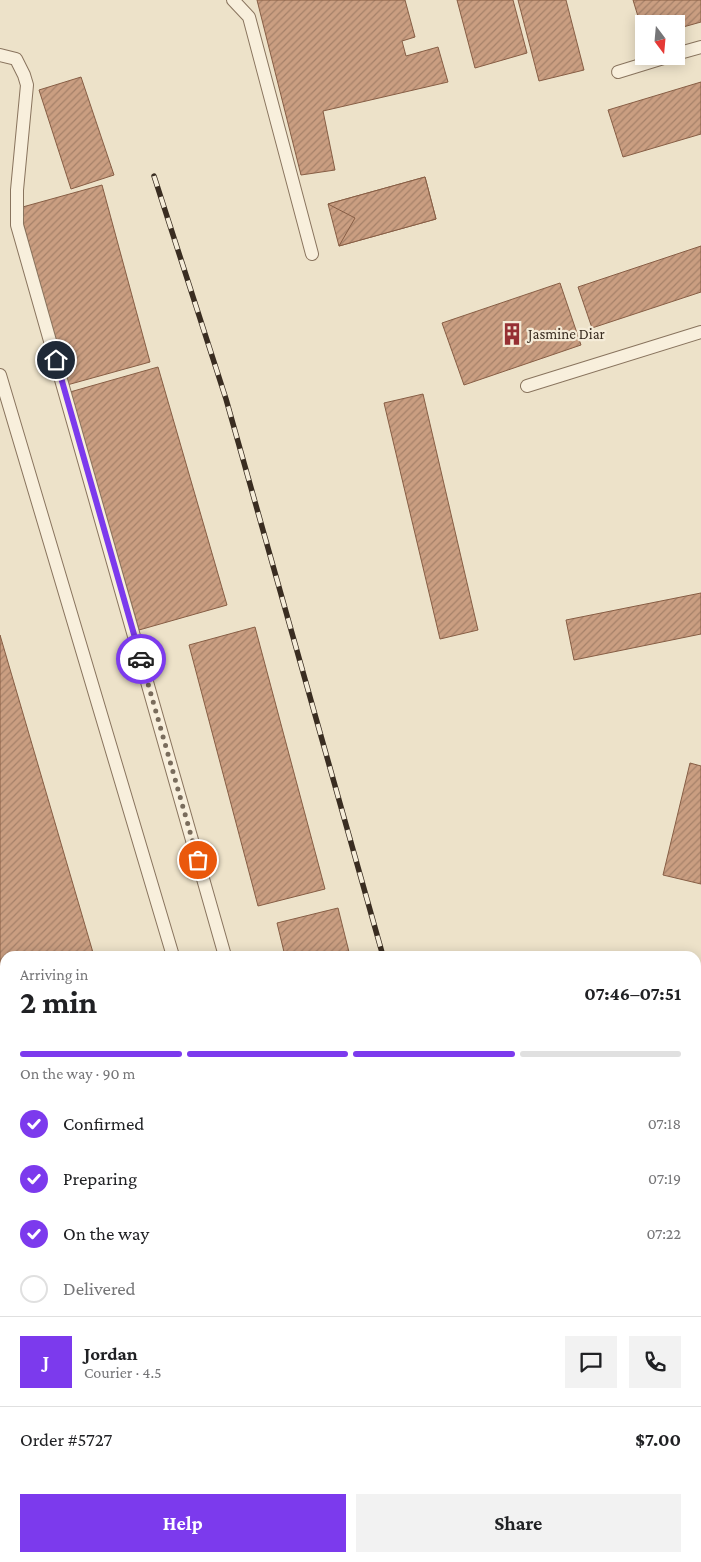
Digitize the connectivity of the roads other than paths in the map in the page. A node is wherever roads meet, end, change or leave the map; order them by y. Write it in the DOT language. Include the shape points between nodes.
graph roads {
  1 [pos="233,0"];
  2 [pos="701,47"];
  3 [pos="685,51"];
  4 [pos="0,55"];
  5 [pos="641,65"];
  6 [pos="618,72"];
  7 [pos="312,254"];
  8 [pos="701,332"];
  9 [pos="0,375"];
  10 [pos="527,386"];
  11 [pos="172,951"];
  12 [pos="224,951"];
  1 -- 7 [label="lane" via="249,17"];
  2 -- 3 [label="lane"];
  4 -- 12 [label="lane" via="16,60 26,85 17,225"];
  5 -- 6 [label="lane"];
  8 -- 10 [label="lane"];
  9 -- 11 [label="lane"];
}
